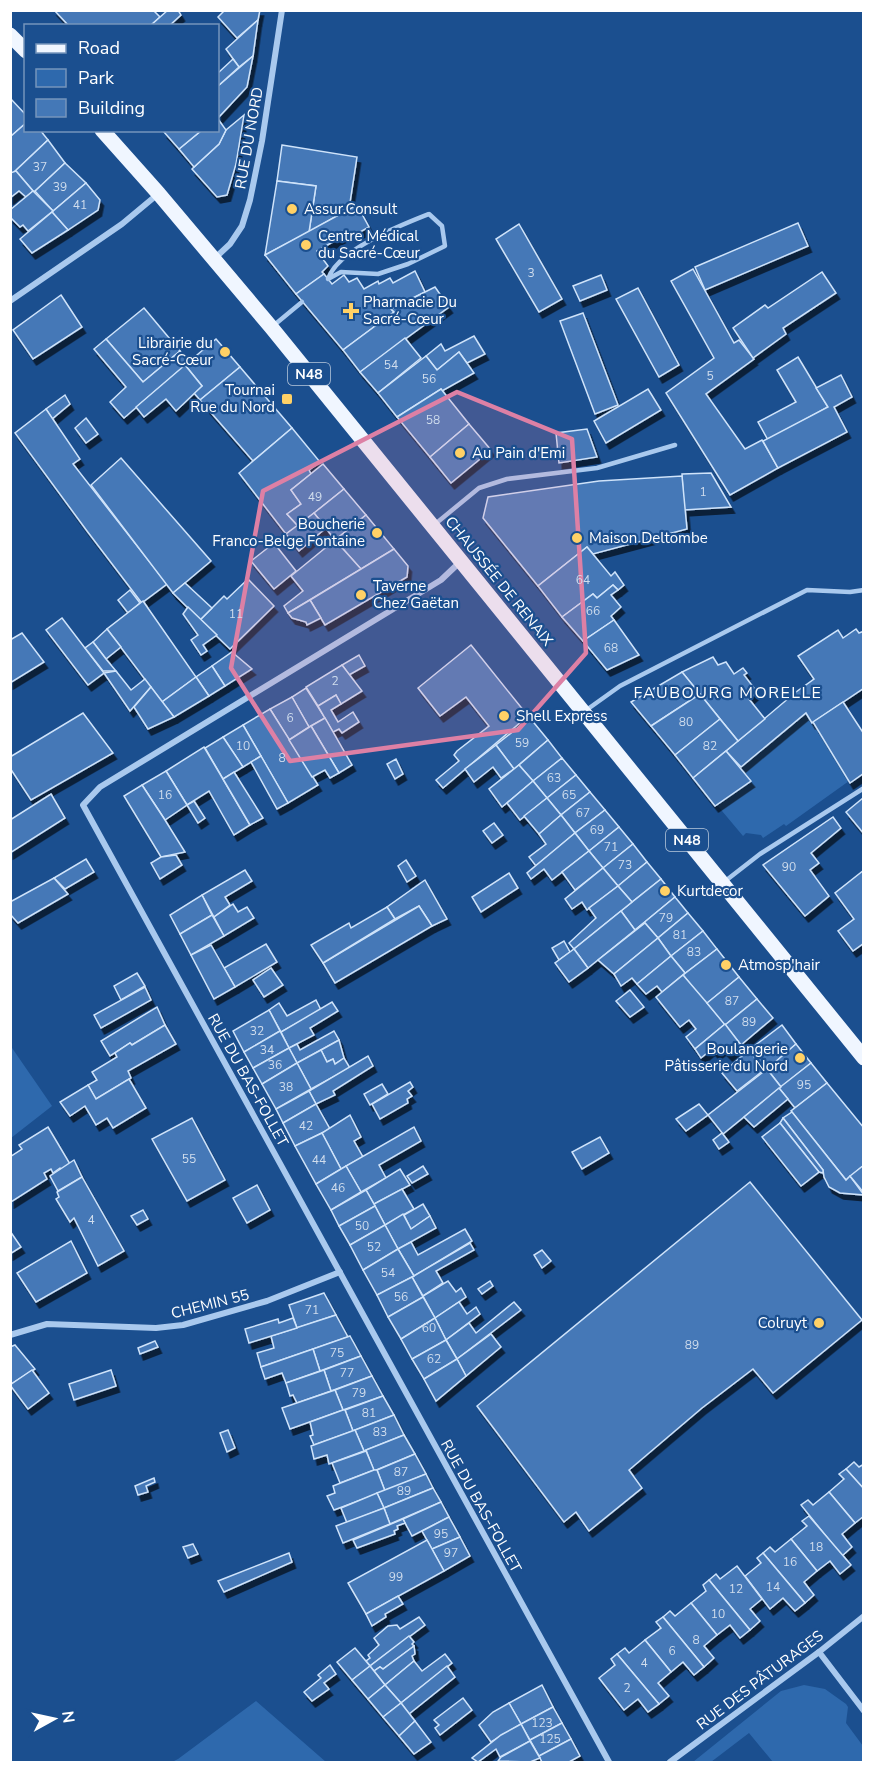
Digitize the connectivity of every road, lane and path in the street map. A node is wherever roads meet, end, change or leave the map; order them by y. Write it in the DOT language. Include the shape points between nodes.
graph roads {
  1 [pos="282,10"];
  2 [pos="10,35"];
  3 [pos="24,49"];
  4 [pos="104,132"];
  5 [pos="159,194"];
  6 [pos="214,259"];
  7 [pos="328,279"];
  8 [pos="10,301"];
  9 [pos="303,302"];
  10 [pos="271,327"];
  11 [pos="675,445"];
  12 [pos="432,526"];
  13 [pos="461,561"];
  14 [pos="864,591"];
  15 [pos="583,712"];
  16 [pos="864,788"];
  17 [pos="722,884"];
  18 [pos="864,1058"];
  19 [pos="340,1272"];
  20 [pos="10,1335"];
  21 [pos="864,1616"];
  22 [pos="819,1652"];
  23 [pos="864,1711"];
  24 [pos="609,1762"];
  25 [pos="670,1762"];
  1 -- 6 [label="street, RUE DU NORD" via="250,200 242,226"];
  2 -- 3 [label="main road"];
  4 -- 5 [label="main road, CHAUSSÉE DE RENAIX / N48"];
  5 -- 6 [label="main road, CHAUSSÉE DE RENAIX / N48"];
  5 -- 8 [label="street"];
  6 -- 10 [label="main road, CHAUSSÉE DE RENAIX / N48"];
  7 -- 7 [label="lane" via="342,257 398,226 429,214 442,226 445,246 408,264 378,274 341,272"];
  9 -- 10 [label="lane"];
  10 -- 12 [label="main road, CHAUSSÉE DE RENAIX / N48"];
  11 -- 12 [label="lane" via="597,468 507,479 479,488"];
  12 -- 13 [label="main road, CHAUSSÉE DE RENAIX / N48"];
  13 -- 15 [label="main road, CHAUSSÉE DE RENAIX / N48"];
  13 -- 19 [label="street, RUE DU BAS-FOLLET" via="441,580 100,787 82,804"];
  14 -- 15 [label="lane" via="807,590 620,686"];
  15 -- 17 [label="main road, CHAUSSÉE DE RENAIX / N48"];
  16 -- 17 [label="lane" via="760,854"];
  17 -- 18 [label="main road, CHAUSSÉE DE RENAIX / N48"];
  19 -- 20 [label="street, CHEMIN 55" via="267,1301 183,1326 47,1324"];
  19 -- 24 [label="street, RUE DU BAS-FOLLET"];
  21 -- 22 [label="street, RUE DES PÂTURAGES"];
  22 -- 23 [label="street"];
  22 -- 25 [label="street, RUE DES PÂTURAGES"];
}
